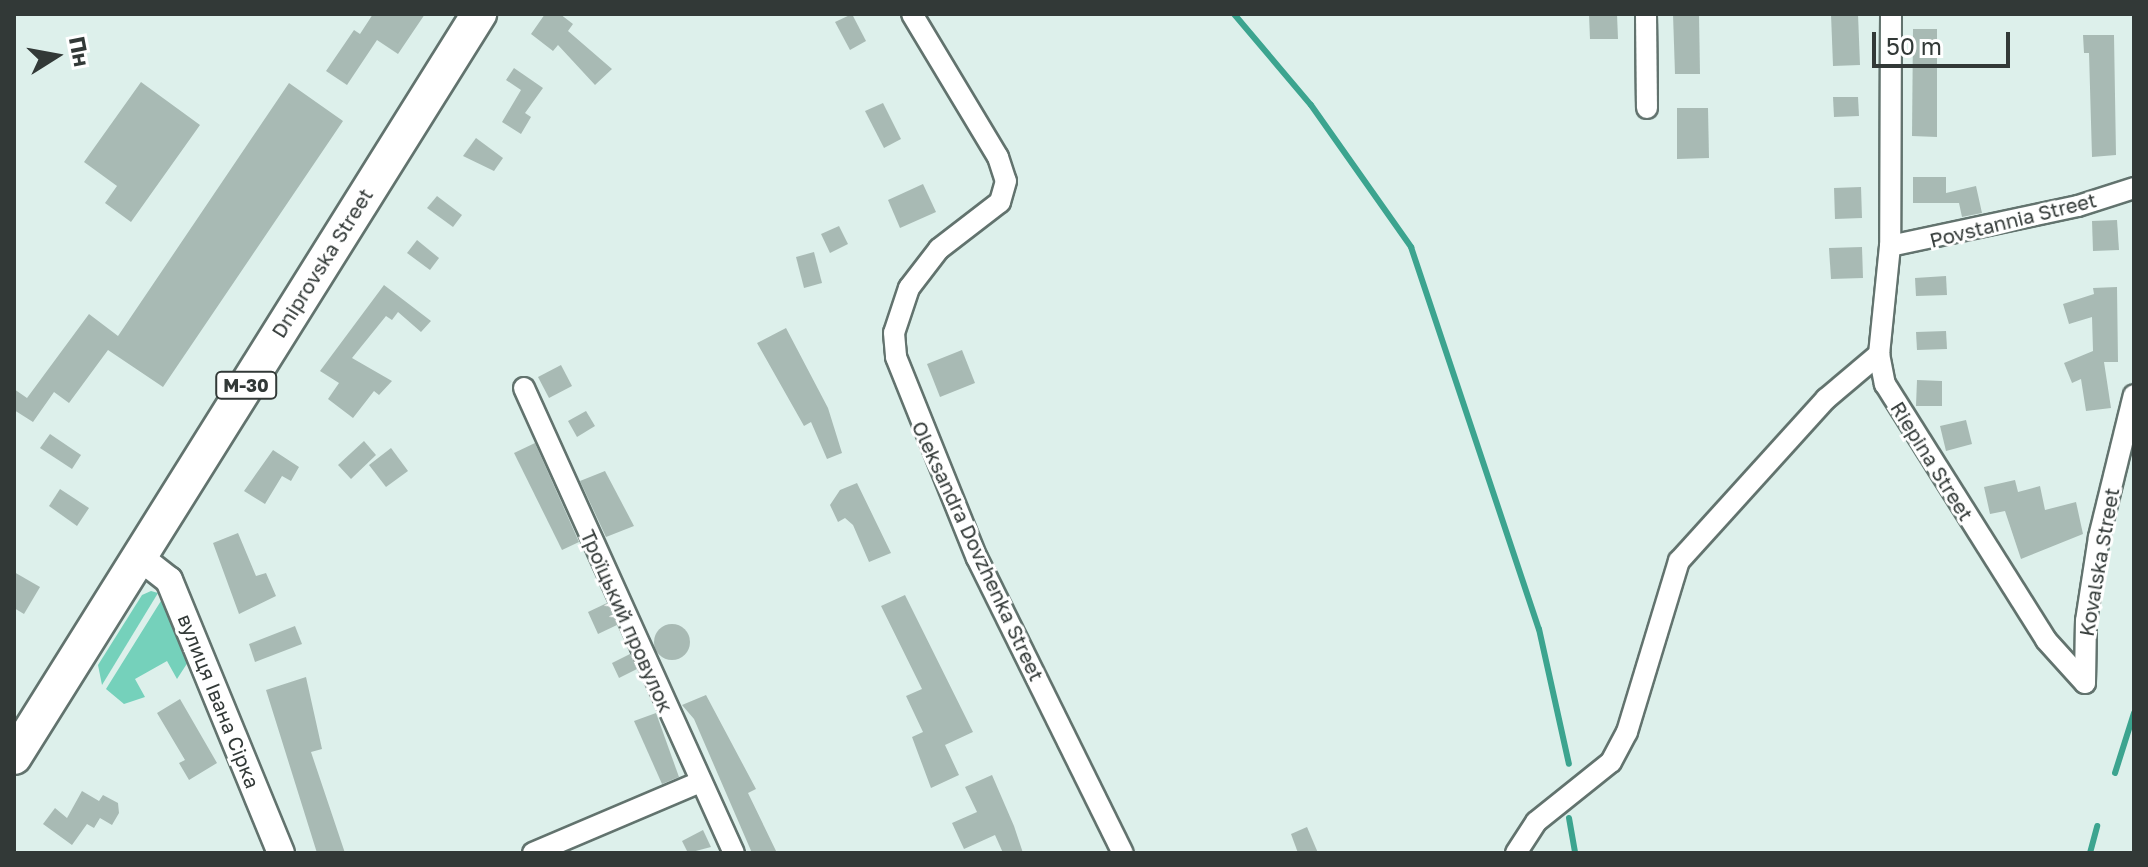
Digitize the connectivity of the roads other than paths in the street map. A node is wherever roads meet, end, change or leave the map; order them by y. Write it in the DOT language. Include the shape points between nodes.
graph roads {
  1 [pos="479,14"];
  2 [pos="912,14"];
  3 [pos="1646,14"];
  4 [pos="1891,14"];
  5 [pos="1647,108"];
  6 [pos="2134,188"];
  7 [pos="1890,246"];
  8 [pos="1879,354"];
  9 [pos="524,388"];
  10 [pos="2134,395"];
  11 [pos="142,559"];
  12 [pos="2085,683"];
  13 [pos="14,757"];
  14 [pos="698,783"];
  15 [pos="281,853"];
  16 [pos="533,853"];
  17 [pos="734,853"];
  18 [pos="1123,853"];
  19 [pos="1516,853"];
  1 -- 11 [label="highway, Dniprovska Street / М-30"];
  2 -- 18 [label="street, Oleksandra Dovzhenka Street" via="998,157 1006,181 1000,202 939,249 909,288 894,333 896,357 977,558"];
  3 -- 5 [label="street"];
  4 -- 7 [label="street, Riepina Street"];
  6 -- 7 [label="street, Povstannia Street" via="2078,206"];
  7 -- 8 [label="street, Riepina Street"];
  8 -- 12 [label="street, Riepina Street" via="1903,419 2046,640"];
  8 -- 19 [label="street" via="1826,399 1679,561 1627,732 1611,762 1536,822"];
  9 -- 14 [label="street, Троїцький провулок"];
  10 -- 12 [label="street, Kovalska Street" via="2099,537 2086,621"];
  11 -- 13 [label="highway, Dniprovska Street / М-30"];
  11 -- 15 [label="street, вулиця Івана Сірка" via="169,580"];
  14 -- 16 [label="street"];
  14 -- 17 [label="street, Троїцький провулок"];
}
